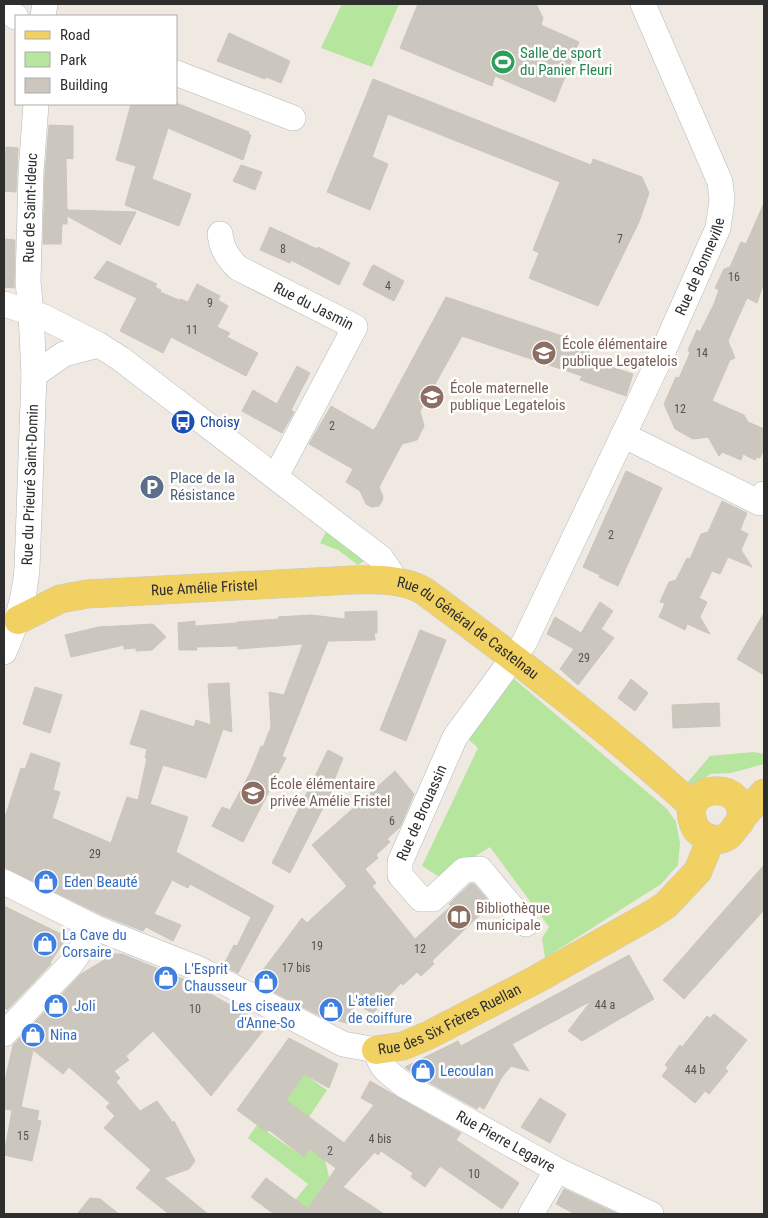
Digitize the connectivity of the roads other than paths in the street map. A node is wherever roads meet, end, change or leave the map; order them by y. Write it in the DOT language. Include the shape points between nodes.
graph roads {
  1 [pos="643,4"];
  2 [pos="4,9"];
  3 [pos="15,16"];
  4 [pos="178,74"];
  5 [pos="36,105"];
  6 [pos="293,118"];
  7 [pos="220,234"];
  8 [pos="4,304"];
  9 [pos="31,313"];
  10 [pos="99,345"];
  11 [pos="34,376"];
  12 [pos="623,435"];
  13 [pos="276,476"];
  14 [pos="764,494"];
  15 [pos="398,583"];
  16 [pos="18,620"];
  17 [pos="4,652"];
  18 [pos="513,658"];
  19 [pos="764,778"];
  20 [pos="721,790"];
  21 [pos="764,793"];
  22 [pos="694,803"];
  23 [pos="740,822"];
  24 [pos="711,839"];
  25 [pos="4,882"];
  26 [pos="526,924"];
  27 [pos="96,928"];
  28 [pos="4,1034"];
  29 [pos="376,1050"];
  30 [pos="558,1170"];
  31 [pos="531,1214"];
  32 [pos="651,1214"];
  1 -- 12 [label="street, Rue de Bonneville" via="720,182 722,200 718,228"];
  2 -- 3 [label="street"];
  4 -- 6 [label="street"];
  5 -- 9 [label="street, Rue de Saint-Ideuc" via="28,282"];
  7 -- 13 [label="street, Rue du Jasmin" via="227,258 238,268 355,327"];
  8 -- 9 [label="street, Rue du Général de Castelnau"];
  9 -- 10 [label="street, Rue du Général de Castelnau"];
  9 -- 11 [label="street, Rue du Prieuré Saint-Domin"];
  10 -- 11 [label="street" via="64,354"];
  10 -- 13 [label="street, Rue du Général de Castelnau"];
  11 -- 16 [label="street, Rue du Prieuré Saint-Domin" via="27,569"];
  12 -- 14 [label="street" via="760,503"];
  12 -- 18 [label="street, Rue de Bonneville" via="524,643"];
  13 -- 15 [label="street, Rue du Général de Castelnau" via="381,558"];
  15 -- 16 [label="main road, Rue Amélie Fristel" via="352,580 87,594 60,599"];
  15 -- 18 [label="main road, Rue du Général de Castelnau" via="414,585 424,591"];
  16 -- 17 [label="street, Rue du Prieuré Saint-Domin"];
  18 -- 22 [label="main road, Rue du Général de Castelnau" via="685,799"];
  18 -- 26 [label="street, Rue de Brouassin" via="456,737 400,862 400,875 421,899 433,899 464,870 480,869"];
  19 -- 20 [label="main road"];
  20 -- 22 [label="main road" via="707,792"];
  20 -- 23 [label="main road" via="737,801"];
  21 -- 23 [label="main road"];
  22 -- 24 [label="main road" via="694,825"];
  23 -- 24 [label="main road" via="727,837"];
  24 -- 29 [label="main road, Rue des Six Frères Ruellan" via="698,871 654,913 430,1035 403,1046"];
  25 -- 27 [label="street, Rue des Six Frères Ruellan"];
  27 -- 28 [label="street" via="71,964"];
  27 -- 29 [label="street, Rue des Six Frères Ruellan" via="197,968 343,1044"];
  29 -- 30 [label="street, Rue Pierre Legavre" via="383,1068 404,1085"];
  30 -- 31 [label="street"];
  30 -- 32 [label="street, Rue Pierre Legavre"];
}
